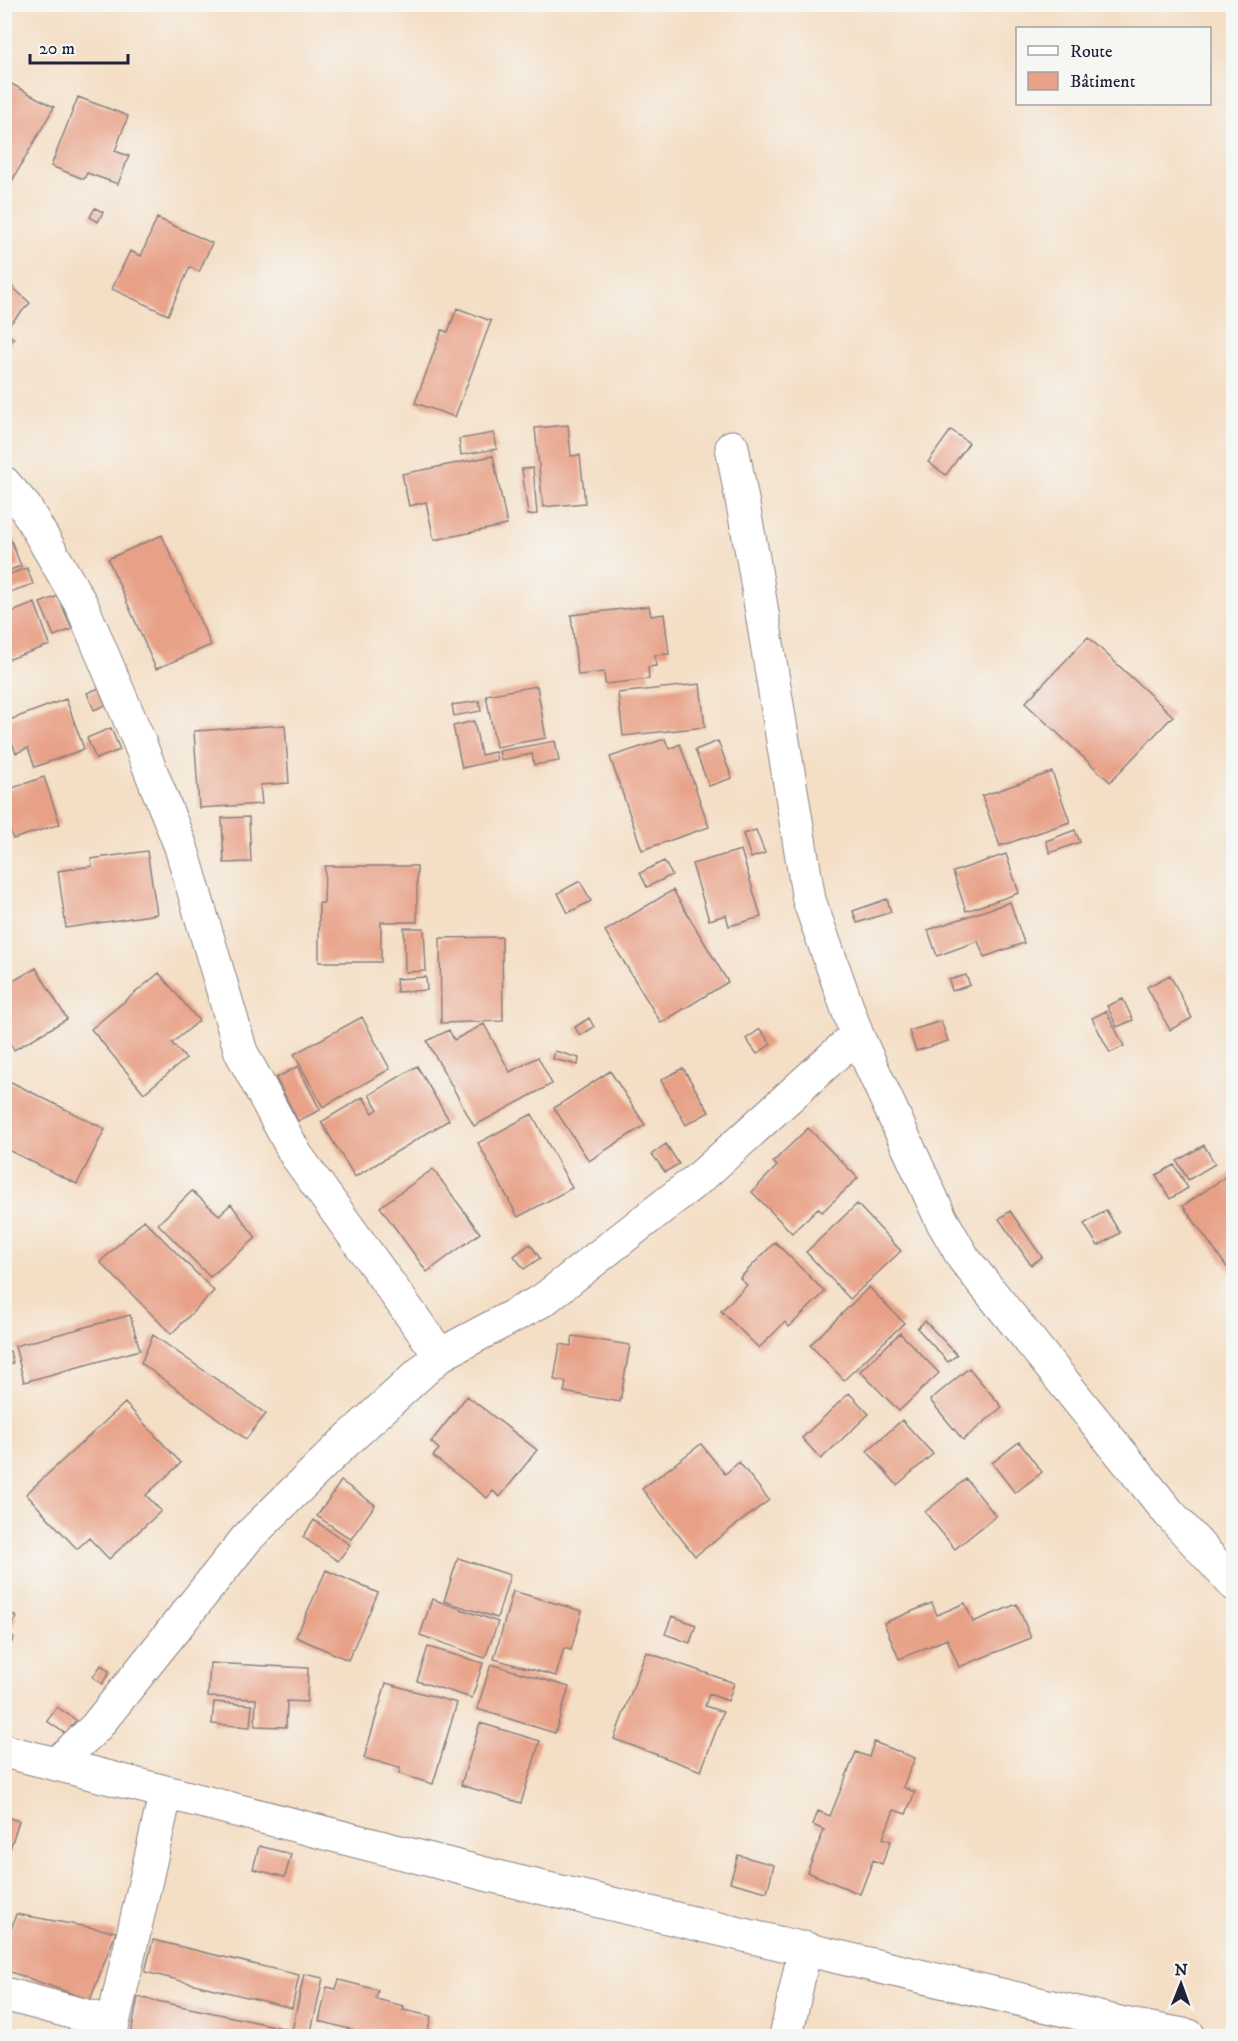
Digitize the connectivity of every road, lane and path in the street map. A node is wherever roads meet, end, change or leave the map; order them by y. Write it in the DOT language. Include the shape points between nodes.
graph roads {
  1 [pos="732,447"];
  2 [pos="4,483"];
  3 [pos="857,1035"];
  4 [pos="440,1356"];
  5 [pos="1233,1584"];
  6 [pos="4,1751"];
  7 [pos="56,1764"];
  8 [pos="166,1792"];
  9 [pos="805,1948"];
  10 [pos="4,1994"];
  11 [pos="111,2030"];
  12 [pos="1127,2031"];
  13 [pos="786,2037"];
  14 [pos="1189,2037"];
  1 -- 3 [label="street" via="809,900"];
  2 -- 4 [label="street" via="26,507 82,606 138,739 181,847 241,1052 296,1155"];
  3 -- 4 [label="street" via="703,1175 543,1300"];
  3 -- 5 [label="street" via="941,1219 964,1259 1169,1513"];
  4 -- 7 [label="street" via="247,1538 95,1728"];
  6 -- 7 [label="street"];
  7 -- 8 [label="street"];
  8 -- 9 [label="street" via="501,1878"];
  8 -- 11 [label="street"];
  9 -- 12 [label="street"];
  9 -- 13 [label="street"];
  10 -- 11 [label="street"];
  12 -- 14 [label="street"];
}
